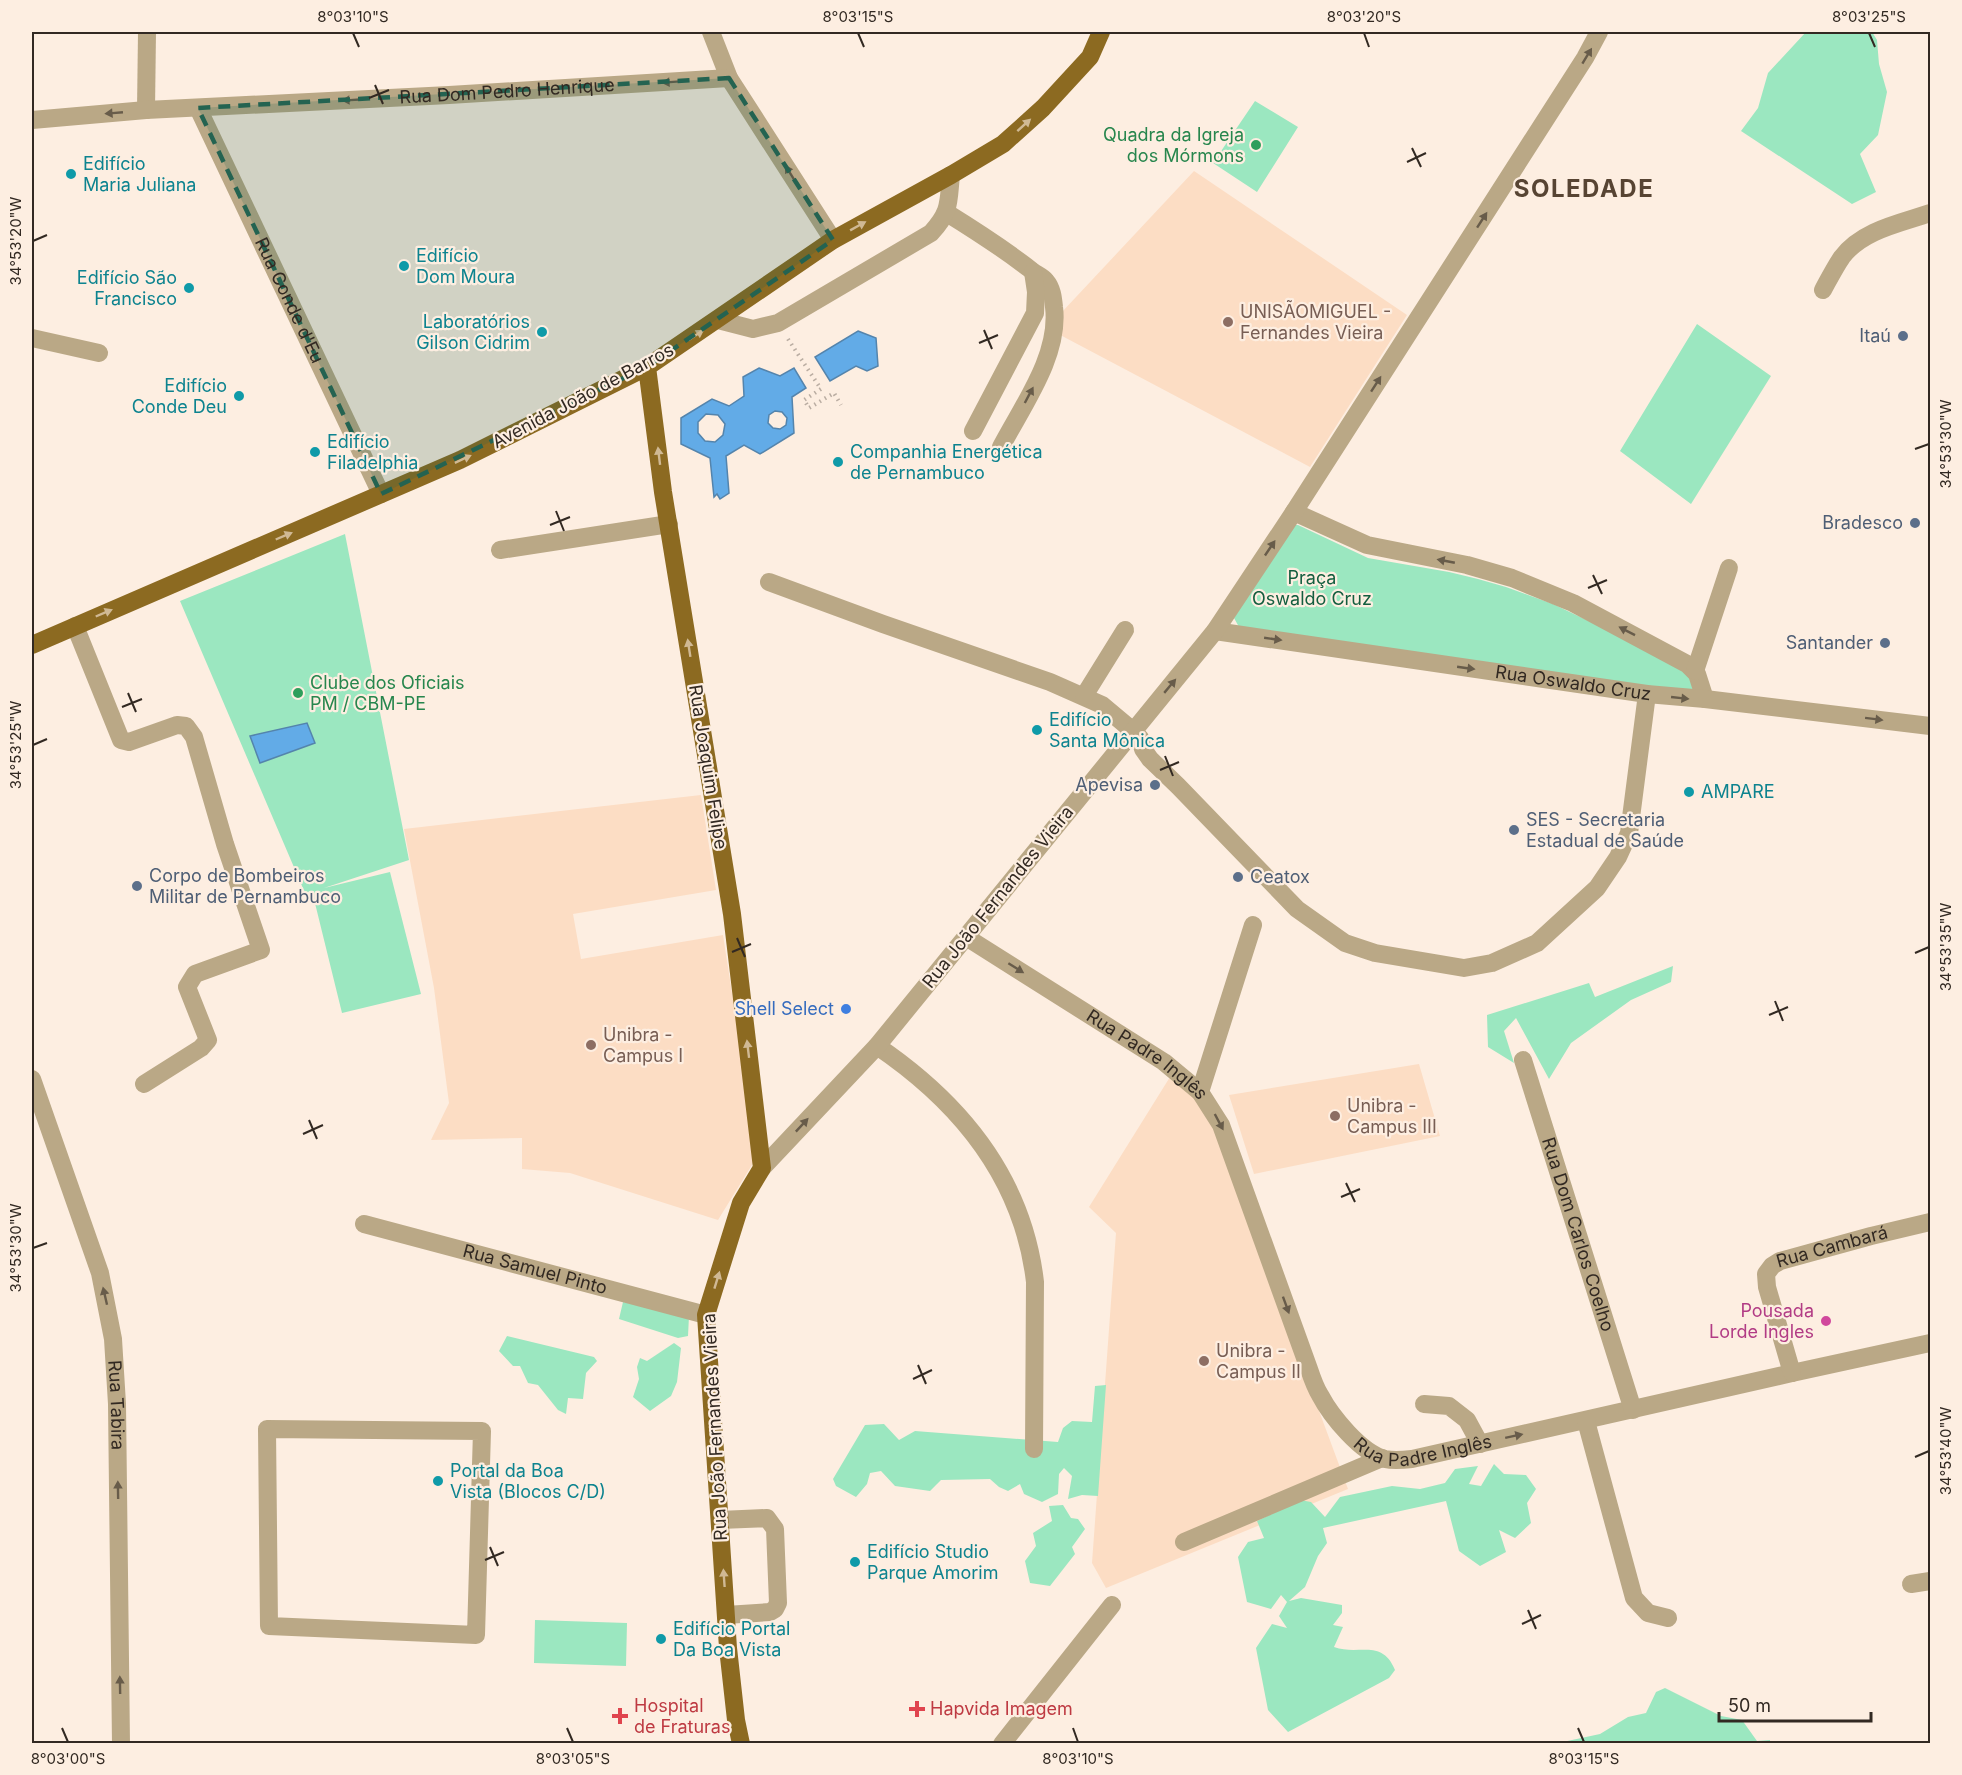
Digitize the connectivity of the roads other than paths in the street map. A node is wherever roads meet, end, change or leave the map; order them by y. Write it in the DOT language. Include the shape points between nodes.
graph roads {
  1 [pos="147,32"];
  2 [pos="711,32"];
  3 [pos="1101,32"];
  4 [pos="1599,32"];
  5 [pos="729,78"];
  6 [pos="198,108"];
  7 [pos="146,110"];
  8 [pos="32,120"];
  9 [pos="951,175"];
  10 [pos="947,213"];
  11 [pos="1930,213"];
  12 [pos="833,240"];
  13 [pos="1033,272"];
  14 [pos="1823,290"];
  15 [pos="718,320"];
  16 [pos="32,338"];
  17 [pos="99,353"];
  18 [pos="647,367"];
  19 [pos="973,431"];
  20 [pos="1001,447"];
  21 [pos="381,494"];
  22 [pos="1294,512"];
  23 [pos="669,524"];
  24 [pos="500,550"];
  25 [pos="1729,568"];
  26 [pos="769,582"];
  27 [pos="75,626"];
  28 [pos="1125,630"];
  29 [pos="1215,632"];
  30 [pos="32,645"];
  31 [pos="1695,671"];
  32 [pos="1647,694"];
  33 [pos="1084,696"];
  34 [pos="1705,699"];
  35 [pos="1930,726"];
  36 [pos="1133,731"];
  37 [pos="1253,925"];
  38 [pos="966,937"];
  39 [pos="877,1046"];
  40 [pos="1522,1060"];
  41 [pos="32,1079"];
  42 [pos="144,1084"];
  43 [pos="1200,1092"];
  44 [pos="762,1168"];
  45 [pos="1930,1222"];
  46 [pos="364,1224"];
  47 [pos="706,1315"];
  48 [pos="1930,1343"];
  49 [pos="1792,1373"];
  50 [pos="1425,1404"];
  51 [pos="1633,1410"];
  52 [pos="1586,1421"];
  53 [pos="267,1429"];
  54 [pos="1480,1444"];
  55 [pos="1034,1449"];
  56 [pos="1382,1458"];
  57 [pos="720,1520"];
  58 [pos="1184,1542"];
  59 [pos="1930,1581"];
  60 [pos="1911,1584"];
  61 [pos="1112,1605"];
  62 [pos="726,1615"];
  63 [pos="1668,1618"];
  64 [pos="736,1720"];
  65 [pos="121,1743"];
  66 [pos="729,1743"];
  67 [pos="741,1743"];
  68 [pos="1002,1743"];
  1 -- 7 [label="street"];
  2 -- 5 [label="street"];
  9 -- 3 [label="main road, Avenida João de Barros, one-way" via="1003,144 1043,108 1090,57"];
  22 -- 4 [label="street, Rua João Fernandes Vieira, one-way"];
  5 -- 6 [label="street, Rua Dom Pedro Henrique, one-way"];
  12 -- 5 [label="street, one-way"];
  6 -- 7 [label="street, Rua Dom Pedro Henrique"];
  6 -- 21 [label="street, Rua Conde d'Eu"];
  7 -- 8 [label="street, Rua Dom Pedro Henrique, one-way"];
  9 -- 10 [label="street"];
  12 -- 9 [label="main road, Avenida João de Barros, one-way"];
  10 -- 13 [label="street"];
  10 -- 15 [label="street" via="931,232 778,323 753,329"];
  11 -- 14 [label="street" via="1876,231 1859,242 1843,255"];
  12 -- 15 [label="main road, Avenida João de Barros"];
  13 -- 19 [label="street" via="1035,313"];
  20 -- 13 [label="street, one-way" via="1054,339 1052,292 1045,280"];
  18 -- 15 [label="main road, Avenida João de Barros, one-way"];
  16 -- 17 [label="street"];
  21 -- 18 [label="main road, Avenida João de Barros, one-way" via="460,460"];
  23 -- 18 [label="main road, Rua Joaquim Felipe, one-way"];
  27 -- 21 [label="main road, Avenida João de Barros, one-way"];
  29 -- 22 [label="street, Rua João Fernandes Vieira, one-way"];
  31 -- 22 [label="street, one-way" via="1677,657 1573,603 1512,578 1367,545"];
  23 -- 24 [label="street"];
  44 -- 23 [label="main road, Rua Joaquim Felipe, one-way" via="732,914"];
  25 -- 31 [label="street"];
  26 -- 33 [label="street"];
  27 -- 30 [label="main road, Avenida João de Barros"];
  27 -- 42 [label="street" via="122,740 129,742 177,725 186,726 194,737 261,950 195,974 187,987 208,1040"];
  28 -- 33 [label="street"];
  29 -- 32 [label="street, Rua Oswaldo Cruz, one-way"];
  36 -- 29 [label="street, Rua João Fernandes Vieira, one-way"];
  31 -- 34 [label="street"];
  32 -- 34 [label="street, Rua Oswaldo Cruz, one-way"];
  32 -- 36 [label="street" via="1629,833 1618,857 1597,888 1537,943 1492,963 1464,968 1375,953 1345,943 1319,926 1297,909 1150,759"];
  33 -- 36 [label="street" via="1102,705"];
  34 -- 35 [label="street, Rua Oswaldo Cruz, one-way"];
  36 -- 38 [label="street, Rua João Fernandes Vieira"];
  37 -- 43 [label="street"];
  38 -- 39 [label="street, Rua João Fernandes Vieira"];
  38 -- 43 [label="street, Rua Padre Inglês, one-way" via="1164,1062"];
  44 -- 39 [label="street, Rua João Fernandes Vieira, one-way"];
  39 -- 55 [label="street" via="953,1107 1001,1173 1016,1206 1035,1282"];
  40 -- 51 [label="street, Rua Dom Carlos Coelho"];
  65 -- 41 [label="street, Rua Tabira, one-way" via="113,1338 100,1273"];
  43 -- 56 [label="street, Rua Padre Inglês, one-way" via="1221,1125 1320,1396 1345,1430"];
  47 -- 44 [label="main road, Rua João Fernandes Vieira, one-way" via="741,1203"];
  45 -- 49 [label="street, Rua Cambará" via="1780,1261 1769,1269 1767,1287"];
  46 -- 47 [label="street, Rua Samuel Pinto"];
  47 -- 57 [label="main road, Rua João Fernandes Vieira"];
  48 -- 49 [label="street, Rua Padre Inglês"];
  49 -- 51 [label="street, Rua Padre Inglês"];
  50 -- 54 [label="street" via="1449,1406 1467,1420"];
  51 -- 52 [label="street, Rua Padre Inglês"];
  54 -- 52 [label="street, Rua Padre Inglês, one-way"];
  52 -- 63 [label="street" via="1634,1598 1648,1613"];
  53 -- 53 [label="street" via="269,1626 476,1635 482,1431"];
  54 -- 56 [label="street, Rua Padre Inglês" via="1412,1459"];
  56 -- 58 [label="street"];
  62 -- 57 [label="main road, Rua João Fernandes Vieira, one-way"];
  57 -- 62 [label="street" via="767,1518 775,1528 775,1609"];
  59 -- 60 [label="street"];
  61 -- 68 [label="street"];
  62 -- 64 [label="main road, Rua João Fernandes Vieira"];
  64 -- 66 [label="main road"];
  64 -- 67 [label="main road, Rua João Fernandes Vieira"];
}
